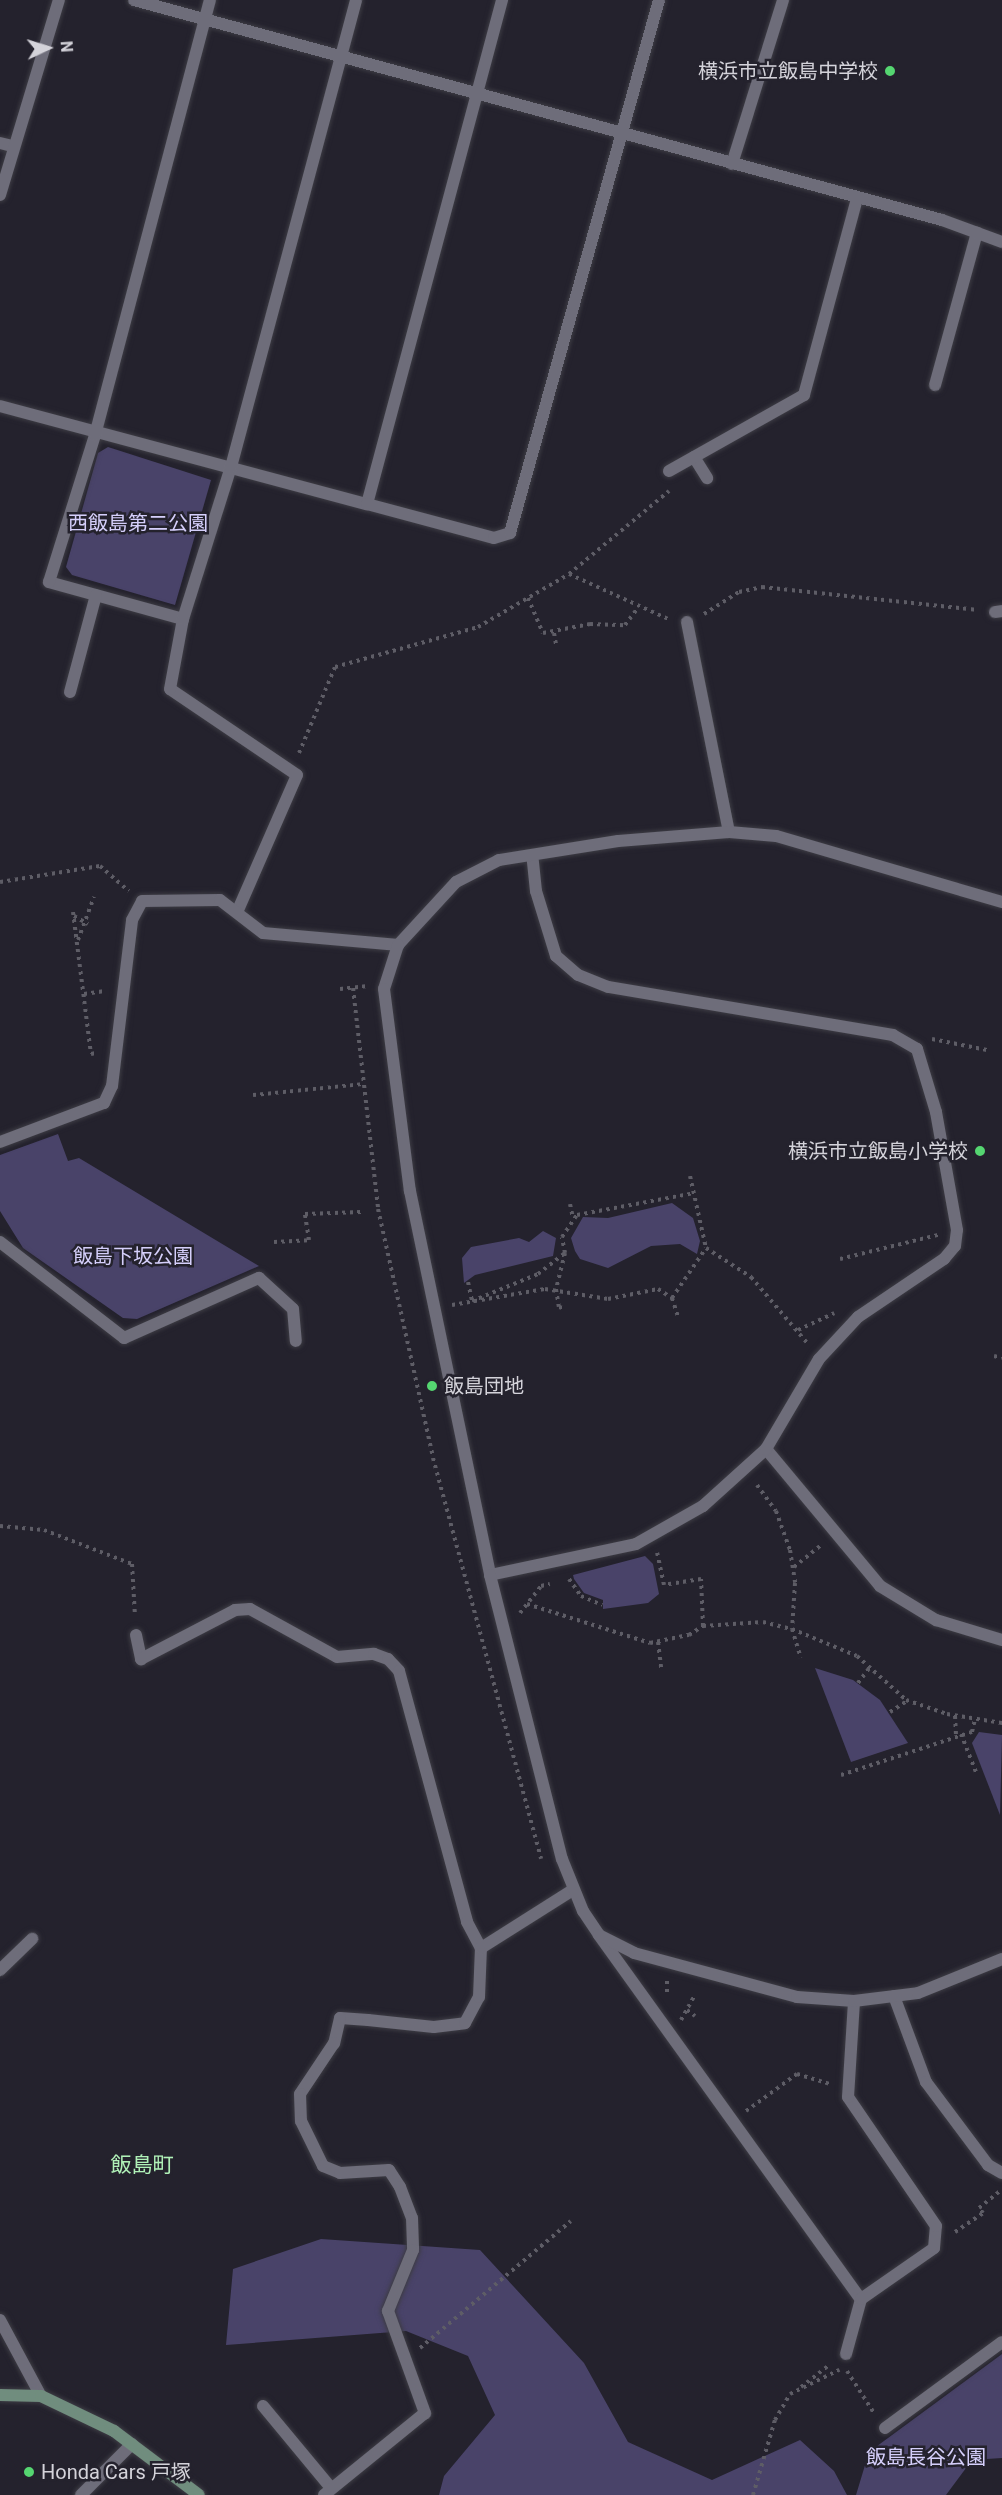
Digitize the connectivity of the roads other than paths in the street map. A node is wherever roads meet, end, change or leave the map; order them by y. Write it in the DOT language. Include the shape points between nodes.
graph roads {
  1 [pos="58,0"];
  2 [pos="134,0"];
  3 [pos="210,0"];
  4 [pos="356,0"];
  5 [pos="502,0"];
  6 [pos="658,0"];
  7 [pos="783,0"];
  8 [pos="205,20"];
  9 [pos="340,58"];
  10 [pos="476,94"];
  11 [pos="623,134"];
  12 [pos="6,144"];
  13 [pos="732,164"];
  14 [pos="0,195"];
  15 [pos="857,198"];
  16 [pos="977,233"];
  17 [pos="1002,242"];
  18 [pos="935,385"];
  19 [pos="0,406"];
  20 [pos="95,435"];
  21 [pos="694,457"];
  22 [pos="231,467"];
  23 [pos="669,471"];
  24 [pos="707,478"];
  25 [pos="367,504"];
  26 [pos="96,595"];
  27 [pos="183,619"];
  28 [pos="687,622"];
  29 [pos="70,692"];
  30 [pos="729,832"];
  31 [pos="532,855"];
  32 [pos="1002,902"];
  33 [pos="238,910"];
  34 [pos="398,945"];
  35 [pos="0,1142"];
  36 [pos="0,1242"];
  37 [pos="296,1341"];
  38 [pos="766,1449"];
  39 [pos="490,1575"];
  40 [pos="136,1635"];
  41 [pos="1002,1640"];
  42 [pos="571,1891"];
  43 [pos="599,1935"];
  44 [pos="32,1939"];
  45 [pos="481,1948"];
  46 [pos="1002,1959"];
  47 [pos="0,1970"];
  48 [pos="894,1996"];
  49 [pos="854,2001"];
  50 [pos="1002,2173"];
  51 [pos="861,2298"];
  52 [pos="0,2320"];
  53 [pos="1002,2342"];
  54 [pos="846,2354"];
  55 [pos="0,2395"];
  56 [pos="41,2396"];
  57 [pos="263,2406"];
  58 [pos="885,2428"];
  59 [pos="132,2444"];
  60 [pos="328,2491"];
  61 [pos="81,2495"];
  62 [pos="198,2495"];
  1 -- 12 [label="street"];
  2 -- 8 [label="street"];
  3 -- 8 [label="street"];
  4 -- 9 [label="street"];
  5 -- 10 [label="street"];
  6 -- 11 [label="street"];
  7 -- 13 [label="street"];
  8 -- 9 [label="street"];
  8 -- 20 [label="street"];
  9 -- 10 [label="street"];
  9 -- 22 [label="street"];
  10 -- 11 [label="street"];
  10 -- 25 [label="street"];
  11 -- 13 [label="street"];
  11 -- 25 [label="street" via="510,533 494,538"];
  12 -- 14 [label="street"];
  13 -- 15 [label="street"];
  15 -- 16 [label="street"];
  15 -- 21 [label="street" via="804,395"];
  16 -- 17 [label="street"];
  16 -- 18 [label="street"];
  19 -- 20 [label="street"];
  20 -- 22 [label="street"];
  20 -- 26 [label="street" via="49,582"];
  21 -- 23 [label="street"];
  21 -- 24 [label="street"];
  22 -- 25 [label="street"];
  22 -- 27 [label="street"];
  26 -- 27 [label="street"];
  26 -- 29 [label="street"];
  27 -- 33 [label="street" via="170,689 297,775"];
  28 -- 30 [label="street"];
  30 -- 31 [label="street"];
  30 -- 32 [label="street" via="839,851"];
  31 -- 34 [label="street" via="499,860 456,882"];
  31 -- 38 [label="street" via="536,891 556,956 578,975 609,987 893,1035 917,1049 936,1112 956,1234 944,1259 858,1317 819,1359"];
  33 -- 34 [label="street" via="263,933"];
  33 -- 35 [label="street" via="220,900 142,901 132,920 112,1086 104,1103"];
  34 -- 39 [label="street" via="384,989 387,1034 410,1191"];
  36 -- 37 [label="street" via="124,1338 259,1278 293,1309"];
  38 -- 39 [label="street" via="703,1506 636,1544"];
  38 -- 41 [label="street" via="880,1586 936,1620"];
  39 -- 42 [label="street"];
  40 -- 45 [label="street" via="141,1659 235,1610 249,1609 336,1657 374,1654 388,1659 399,1671 467,1922"];
  42 -- 43 [label="street"];
  42 -- 45 [label="street"];
  43 -- 49 [label="street" via="634,1953 760,1991"];
  43 -- 51 [label="street"];
  44 -- 47 [label="street"];
  45 -- 60 [label="street" via="479,1997 465,2023 434,2027 340,2018 334,2043 300,2094 301,2121 323,2166 340,2173 389,2170 412,2218 413,2250 388,2311 425,2413"];
  46 -- 48 [label="street" via="952,1983"];
  48 -- 49 [label="street"];
  48 -- 50 [label="street" via="926,2082 988,2165"];
  49 -- 51 [label="street" via="848,2097 936,2226 934,2248"];
  51 -- 54 [label="street"];
  52 -- 56 [label="street"];
  53 -- 58 [label="street"];
  55 -- 56 [label="main road"];
  56 -- 59 [label="main road"];
  57 -- 60 [label="street"];
  59 -- 61 [label="street"];
  59 -- 62 [label="main road"];
}
